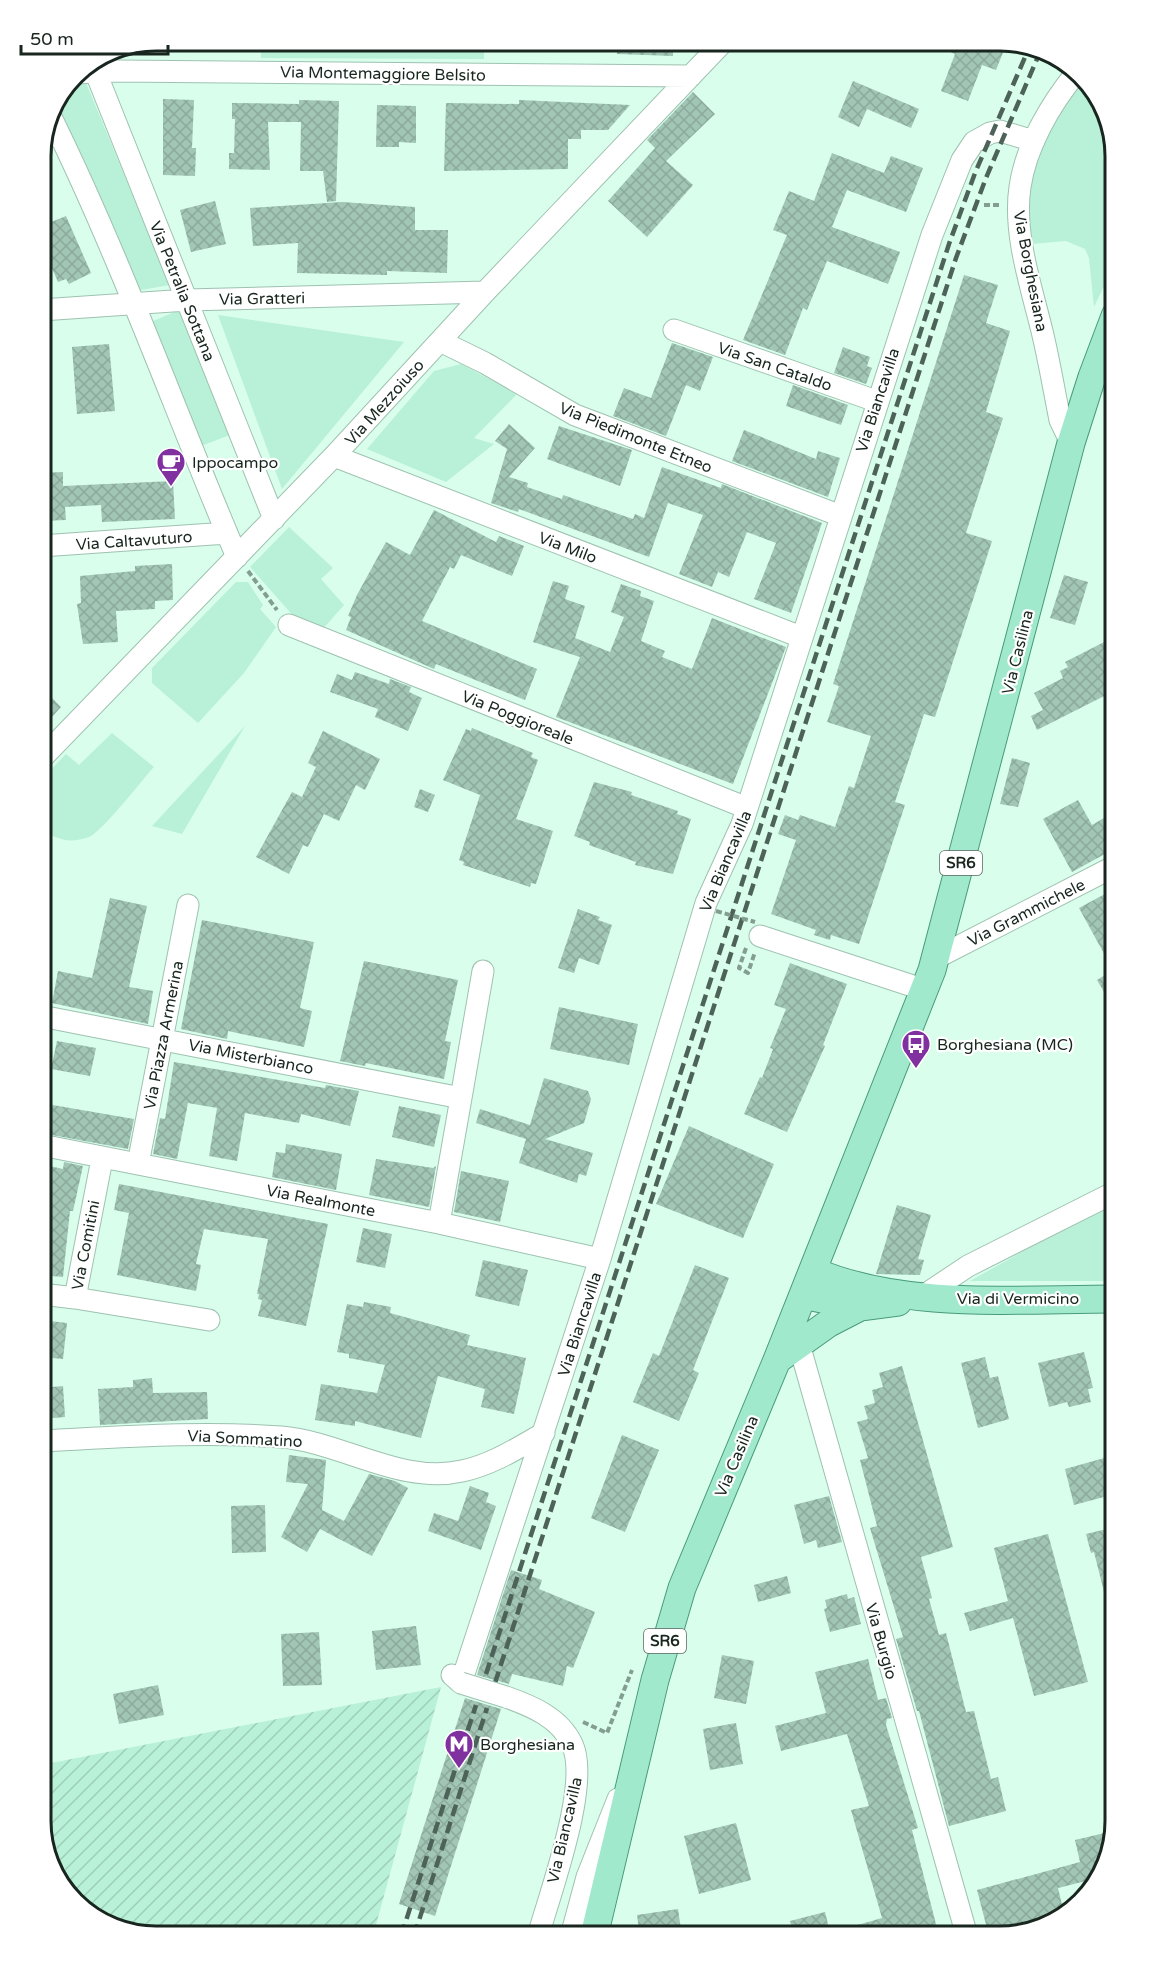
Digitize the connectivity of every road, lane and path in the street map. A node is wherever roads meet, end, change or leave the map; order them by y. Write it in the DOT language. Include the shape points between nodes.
graph roads {
  1 [pos="715,51"];
  2 [pos="98,69"];
  3 [pos="90,75"];
  4 [pos="691,76"];
  5 [pos="1071,79"];
  6 [pos="56,127"];
  7 [pos="1034,141"];
  8 [pos="484,292"];
  9 [pos="187,300"];
  10 [pos="136,304"];
  11 [pos="51,309"];
  12 [pos="674,330"];
  13 [pos="440,340"];
  14 [pos="1105,344"];
  15 [pos="876,401"];
  16 [pos="1071,443"];
  17 [pos="334,456"];
  18 [pos="841,516"];
  19 [pos="274,519"];
  20 [pos="227,533"];
  21 [pos="51,545"];
  22 [pos="237,557"];
  23 [pos="289,625"];
  24 [pos="801,637"];
  25 [pos="51,749"];
  26 [pos="747,808"];
  27 [pos="1105,872"];
  28 [pos="188,905"];
  29 [pos="716,911"];
  30 [pos="758,929"];
  31 [pos="936,958"];
  32 [pos="739,968"];
  33 [pos="483,971"];
  34 [pos="925,990"];
  35 [pos="51,1018"];
  36 [pos="162,1038"];
  37 [pos="461,1098"];
  38 [pos="51,1147"];
  39 [pos="102,1159"];
  40 [pos="138,1164"];
  41 [pos="1105,1198"];
  42 [pos="439,1223"];
  43 [pos="600,1259"];
  44 [pos="808,1283"];
  45 [pos="51,1295"];
  46 [pos="75,1298"];
  47 [pos="920,1298"];
  48 [pos="1105,1303"];
  49 [pos="860,1307"];
  50 [pos="208,1320"];
  51 [pos="799,1344"];
  52 [pos="777,1360"];
  53 [pos="544,1433"];
  54 [pos="51,1441"];
  55 [pos="636,1659"];
  56 [pos="581,1721"];
  57 [pos="635,1761"];
  58 [pos="541,1926"];
  59 [pos="574,1926"];
  60 [pos="596,1926"];
  61 [pos="964,1926"];
  1 -- 4 [label="street, Via Mezzoiuso"];
  2 -- 4 [label="street, Via Montemaggiore Belsito"];
  3 -- 9 [label="street, Via Petralia Sottana"];
  4 -- 8 [label="street, Via Mezzoiuso"];
  5 -- 7 [label="street, Via Borghesiana"];
  6 -- 10 [label="street"];
  7 -- 15 [label="street, Via Biancavilla" via="1000,131 981,137 966,153 928,245"];
  7 -- 16 [label="street, Via Borghesiana" via="1021,178 1019,220 1060,420"];
  8 -- 9 [label="street, Via Gratteri"];
  8 -- 13 [label="street, Via Mezzoiuso"];
  9 -- 10 [label="street, Via Gratteri"];
  9 -- 19 [label="street, Via Petralia Sottana"];
  10 -- 11 [label="street, Via Gratteri"];
  10 -- 20 [label="street"];
  12 -- 15 [label="street, Via San Cataldo"];
  13 -- 17 [label="street, Via Mezzoiuso"];
  13 -- 18 [label="street, Via Piedimonte Etneo" via="575,415"];
  14 -- 16 [label="main road, Via Casilina / SR6"];
  15 -- 18 [label="street, Via Biancavilla"];
  16 -- 31 [label="main road, Via Casilina / SR6"];
  17 -- 19 [label="street, Via Mezzoiuso"];
  17 -- 24 [label="street, Via Milo"];
  18 -- 24 [label="street, Via Biancavilla"];
  19 -- 22 [label="street, Via Mezzoiuso"];
  20 -- 21 [label="street, Via Caltavuturo"];
  20 -- 22 [label="street"];
  22 -- 23 [label="path"];
  22 -- 25 [label="street, Via Mezzoiuso"];
  23 -- 26 [label="street, Via Poggioreale"];
  24 -- 26 [label="street, Via Biancavilla"];
  26 -- 43 [label="street, Via Biancavilla" via="706,903"];
  27 -- 31 [label="street, Via Grammichele"];
  28 -- 36 [label="street, Via Piazza Armerina"];
  29 -- 30 [label="path, bridge"];
  30 -- 32 [label="path" via="748,973"];
  30 -- 34 [label="street"];
  31 -- 34 [label="main road, Via Casilina / SR6"];
  33 -- 37 [label="street"];
  34 -- 44 [label="main road, Via Casilina / SR6"];
  35 -- 36 [label="street, Via Misterbianco"];
  36 -- 37 [label="street, Via Misterbianco"];
  36 -- 40 [label="street, Via Piazza Armerina"];
  37 -- 42 [label="street"];
  38 -- 39 [label="street, Via Realmonte"];
  39 -- 40 [label="street, Via Realmonte"];
  39 -- 46 [label="street, Via Comitini"];
  40 -- 42 [label="street, Via Realmonte"];
  41 -- 47 [label="street" via="968,1266"];
  42 -- 43 [label="street, Via Realmonte"];
  43 -- 53 [label="street, Via Biancavilla"];
  44 -- 47 [label="main road, Via di Vermicino"];
  44 -- 49 [label="main road, Via di Vermicino"];
  44 -- 52 [label="main road, Via Casilina / SR6"];
  45 -- 46 [label="street, Via Comitini"];
  46 -- 50 [label="street"];
  47 -- 48 [label="main road, Via di Vermicino"];
  47 -- 49 [label="main road, Via di Vermicino"];
  49 -- 51 [label="main road, Via di Vermicino"];
  51 -- 52 [label="main road, Via di Vermicino"];
  51 -- 61 [label="street, Via Burgio"];
  52 -- 57 [label="main road, Via Casilina / SR6" via="682,1588"];
  53 -- 54 [label="street, Via Sommatino" via="476,1467 434,1474 400,1470 343,1450 280,1437 197,1434"];
  53 -- 58 [label="street, Via Biancavilla, bridge" via="456,1679 533,1708 556,1723 570,1740 577,1761 575,1797"];
  55 -- 56 [label="path" via="607,1733"];
  57 -- 59 [label="street" via="596,1853"];
  57 -- 60 [label="main road, Via Casilina / SR6"];
}
